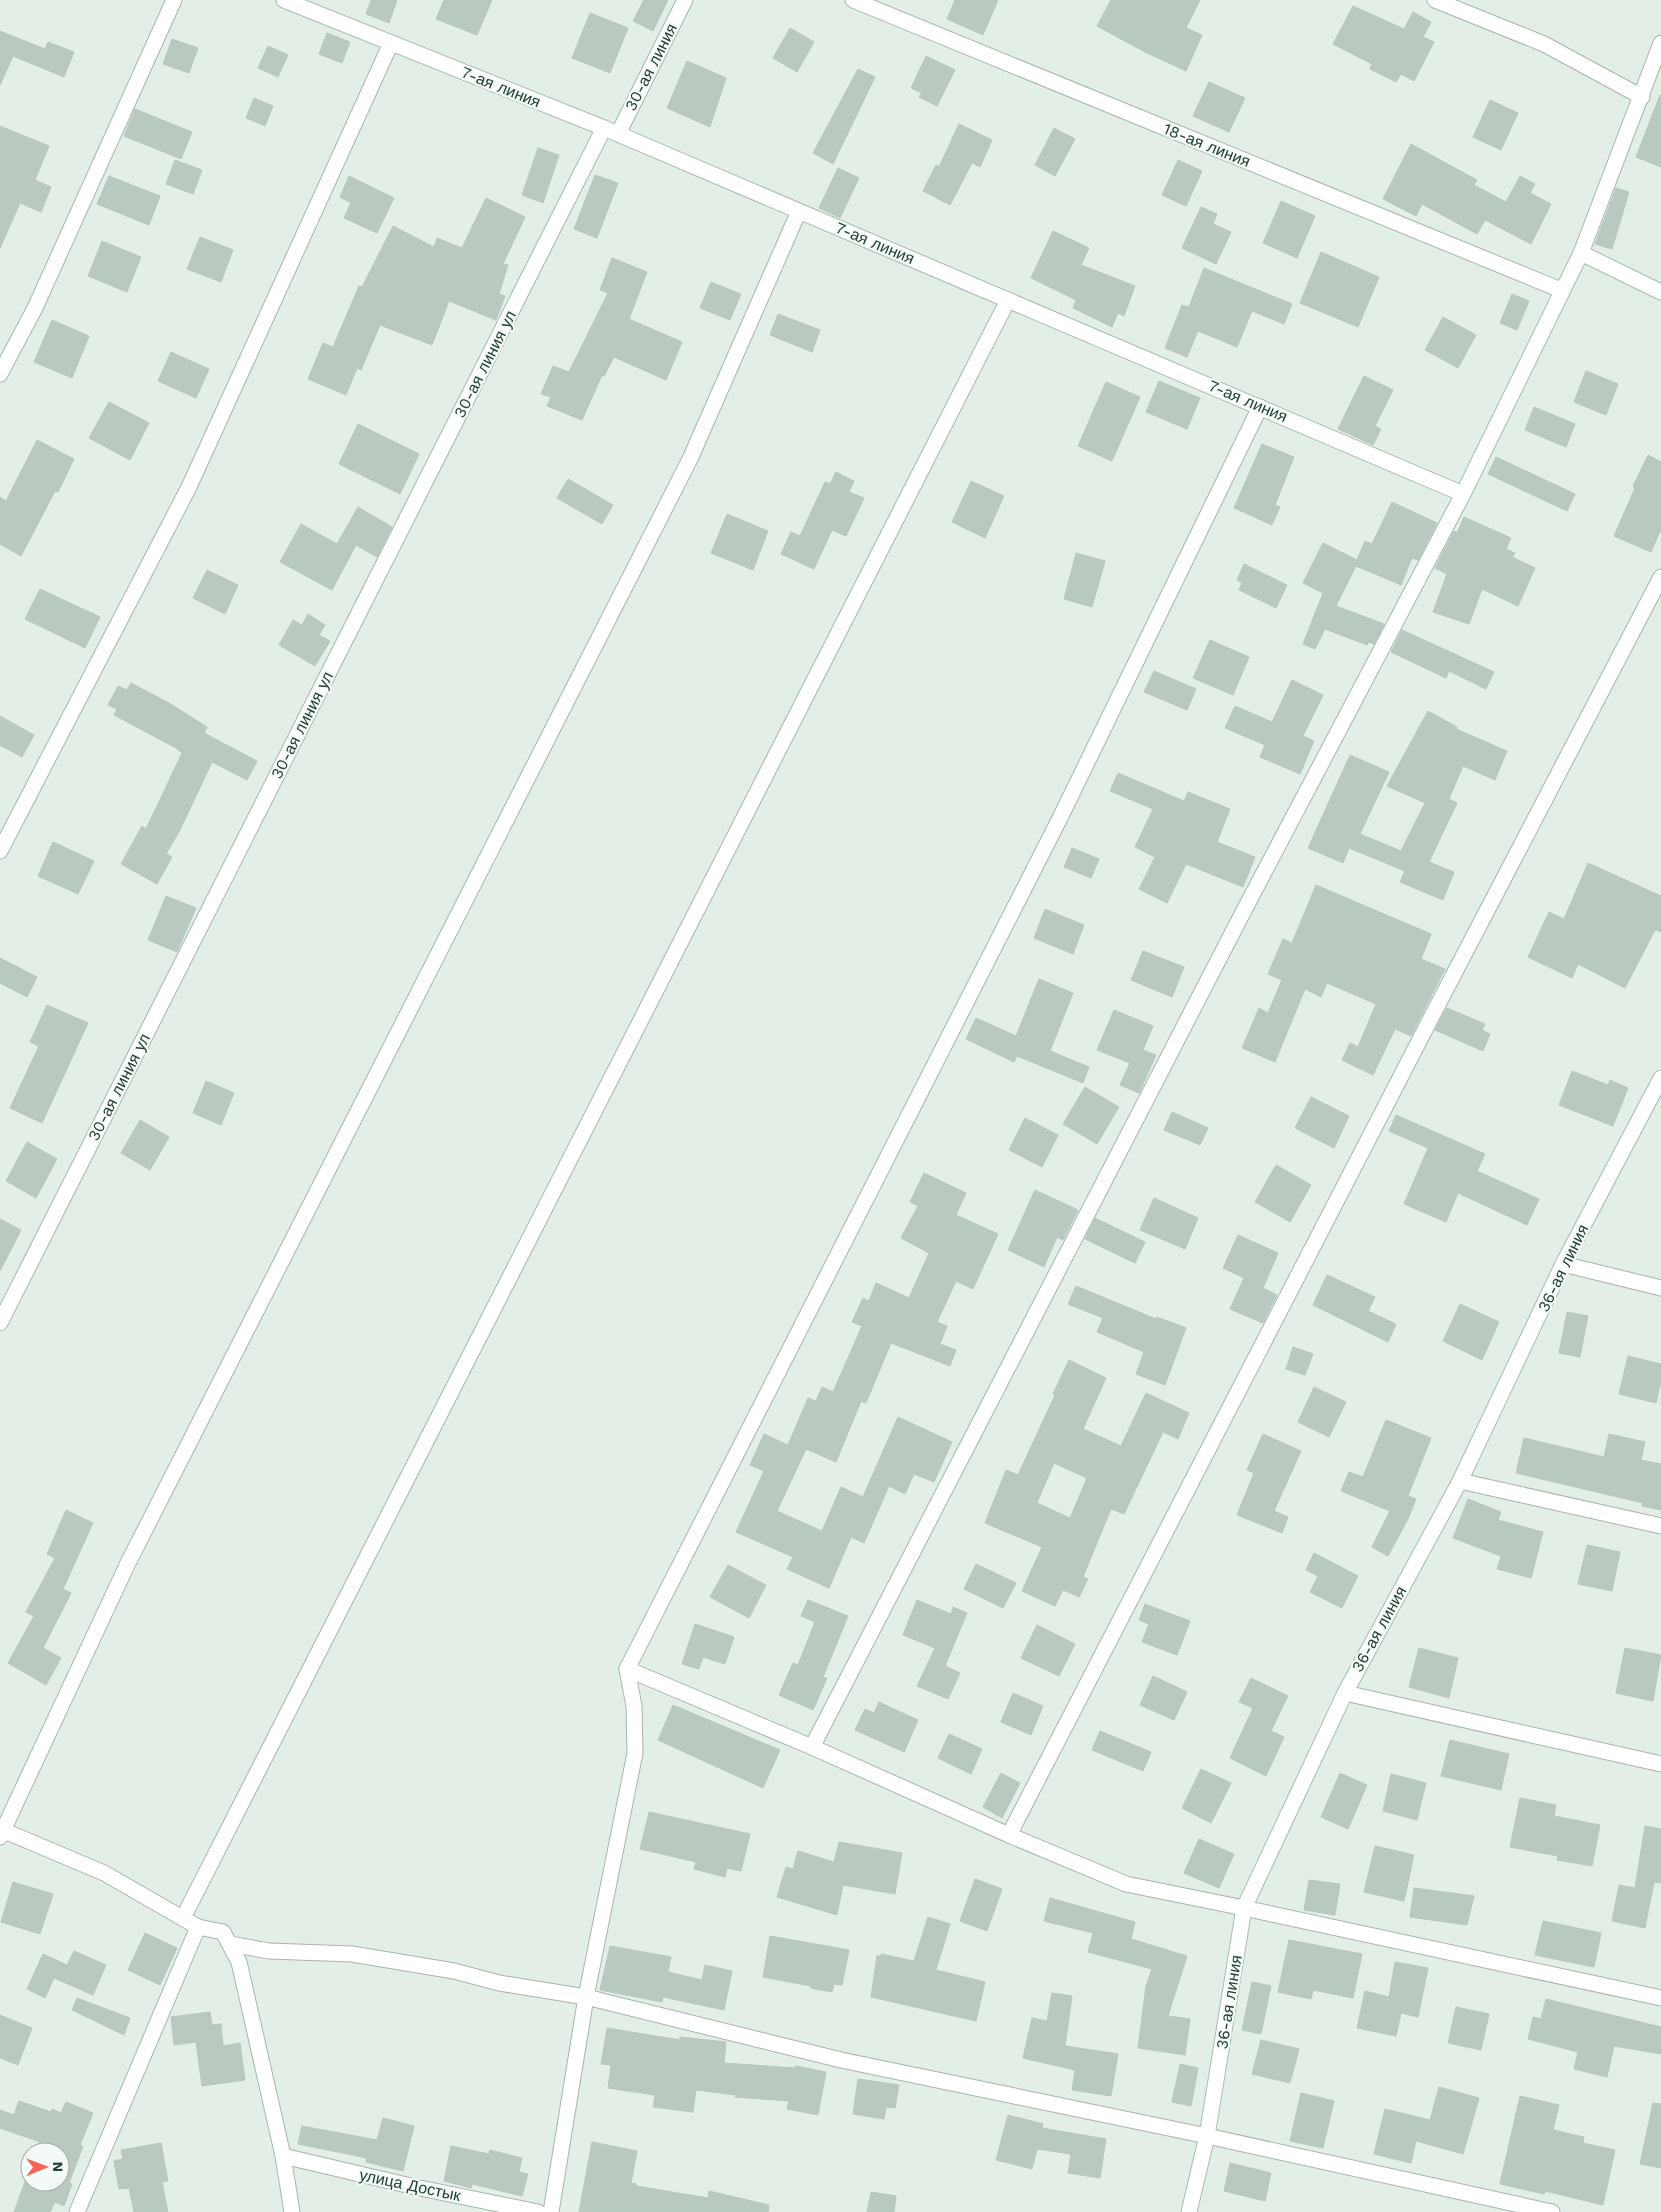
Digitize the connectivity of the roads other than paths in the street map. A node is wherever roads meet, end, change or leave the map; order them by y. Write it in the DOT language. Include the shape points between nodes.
graph roads {
  1 [pos="174,0"];
  2 [pos="284,0"];
  3 [pos="685,0"];
  4 [pos="854,0"];
  5 [pos="1435,0"];
  6 [pos="391,43"];
  7 [pos="1661,43"];
  8 [pos="1642,97"];
  9 [pos="611,131"];
  10 [pos="799,211"];
  11 [pos="1580,253"];
  12 [pos="1561,290"];
  13 [pos="1661,292"];
  14 [pos="1008,300"];
  15 [pos="0,374"];
  16 [pos="1260,407"];
  17 [pos="1463,494"];
  18 [pos="1661,578"];
  19 [pos="0,851"];
  20 [pos="1661,1078"];
  21 [pos="1563,1264"];
  22 [pos="1661,1288"];
  23 [pos="0,1323"];
  24 [pos="1460,1481"];
  25 [pos="1661,1526"];
  26 [pos="627,1669"];
  27 [pos="1344,1693"];
  28 [pos="812,1747"];
  29 [pos="1661,1764"];
  30 [pos="1,1832"];
  31 [pos="1009,1835"];
  32 [pos="1244,1908"];
  33 [pos="183,1918"];
  34 [pos="198,1927"];
  35 [pos="230,1944"];
  36 [pos="586,1997"];
  37 [pos="1661,1998"];
  38 [pos="1207,2136"];
  39 [pos="283,2156"];
  40 [pos="77,2212"];
  41 [pos="292,2212"];
  42 [pos="538,2212"];
  43 [pos="551,2212"];
  44 [pos="1189,2212"];
  45 [pos="1552,2212"];
  1 -- 15 [label="street" via="35,308"];
  2 -- 6 [label="street, 7-ая линия"];
  3 -- 9 [label="street, 30-ая линия"];
  4 -- 12 [label="street, 18-ая линия"];
  5 -- 8 [label="street" via="1544,44"];
  6 -- 9 [label="street, 7-ая линия"];
  6 -- 19 [label="street" via="189,486"];
  7 -- 8 [label="street"];
  8 -- 11 [label="street"];
  9 -- 10 [label="street, 7-ая линия"];
  9 -- 23 [label="street, 30-ая линия ул"];
  10 -- 14 [label="street, 7-ая линия"];
  10 -- 30 [label="street" via="690,459 128,1562"];
  11 -- 12 [label="street"];
  11 -- 13 [label="street"];
  12 -- 17 [label="street"];
  14 -- 16 [label="street, 7-ая линия"];
  14 -- 33 [label="street"];
  16 -- 17 [label="street, 7-ая линия"];
  16 -- 26 [label="street" via="1062,816"];
  17 -- 28 [label="street" via="1234,929"];
  18 -- 31 [label="street"];
  20 -- 21 [label="street, 36-ая линия"];
  21 -- 22 [label="street"];
  21 -- 24 [label="street, 36-ая линия"];
  24 -- 25 [label="street"];
  24 -- 27 [label="street, 36-ая линия"];
  26 -- 28 [label="street"];
  26 -- 36 [label="street" via="634,1706 636,1753"];
  27 -- 29 [label="street"];
  27 -- 32 [label="street, 36-ая линия"];
  28 -- 31 [label="street"];
  30 -- 33 [label="street" via="104,1873"];
  31 -- 32 [label="street" via="1126,1884"];
  32 -- 37 [label="street"];
  32 -- 38 [label="street, 36-ая линия"];
  33 -- 34 [label="street"];
  34 -- 35 [label="street" via="223,1932"];
  34 -- 40 [label="street"];
  35 -- 36 [label="street" via="269,1951 352,1954"];
  35 -- 39 [label="street" via="239,1962"];
  36 -- 38 [label="street" via="842,2060"];
  36 -- 43 [label="street"];
  38 -- 44 [label="street, 36-ая линия"];
  38 -- 45 [label="street"];
  39 -- 41 [label="street"];
  39 -- 42 [label="street, улица Достык"];
}
